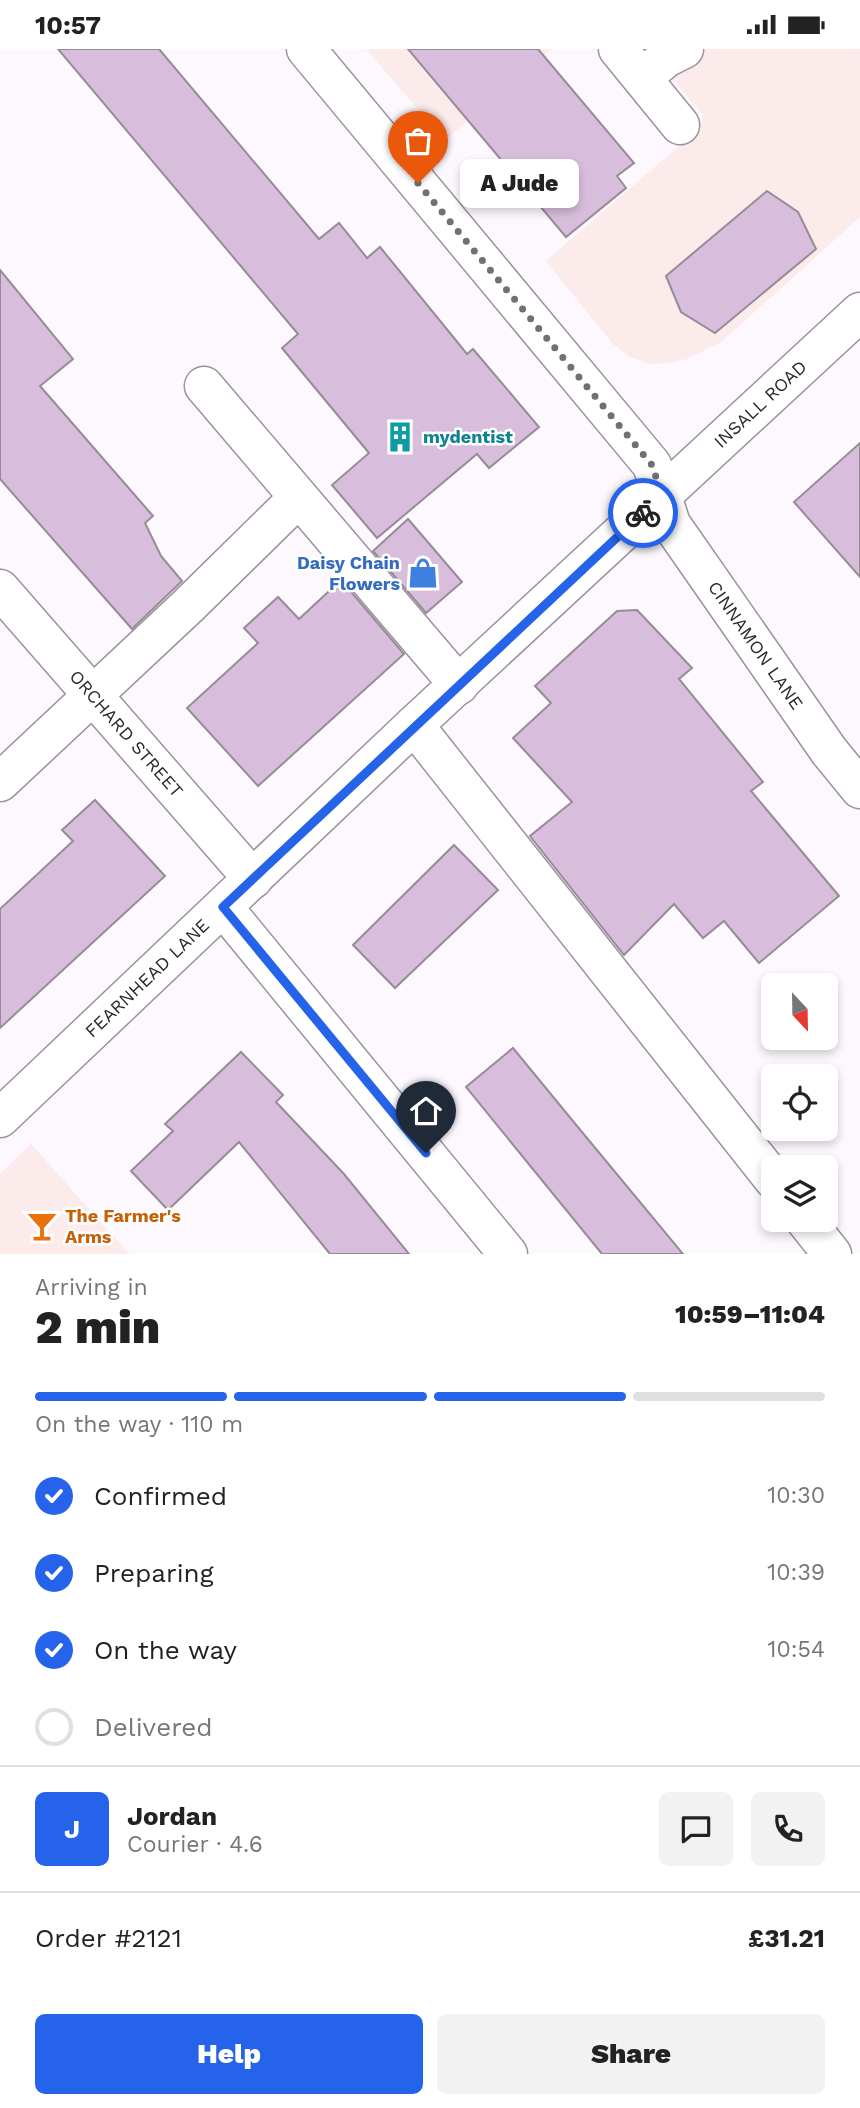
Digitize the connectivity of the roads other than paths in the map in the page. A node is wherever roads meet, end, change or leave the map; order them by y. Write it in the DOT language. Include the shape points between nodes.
graph roads {
  1 [pos="306,49"];
  2 [pos="618,49"];
  3 [pos="684,49"];
  4 [pos="642,78"];
  5 [pos="680,125"];
  6 [pos="860,312"];
  7 [pos="204,386"];
  8 [pos="662,495"];
  9 [pos="298,498"];
  10 [pos="0,589"];
  11 [pos="459,685"];
  12 [pos="92,696"];
  13 [pos="414,725"];
  14 [pos="0,782"];
  15 [pos="860,789"];
  16 [pos="253,879"];
  17 [pos="223,907"];
  18 [pos="0,1118"];
  19 [pos="761,1164"];
  20 [pos="815,1232"];
  21 [pos="508,1254"];
  22 [pos="832,1254"];
  1 -- 8 [label="street, CINNAMON LANE" via="621,426 652,465"];
  2 -- 4 [label="street"];
  3 -- 4 [label="street"];
  4 -- 5 [label="street"];
  6 -- 8 [label="street, INSALL ROAD"];
  7 -- 9 [label="street"];
  8 -- 11 [label="street, FEARNHEAD LANE"];
  8 -- 15 [label="street, CINNAMON LANE" via="671,524"];
  9 -- 11 [label="street"];
  9 -- 12 [label="street"];
  10 -- 12 [label="street, ORCHARD STREET"];
  11 -- 13 [label="street, FEARNHEAD LANE"];
  12 -- 14 [label="street"];
  12 -- 16 [label="street, ORCHARD STREET"];
  13 -- 16 [label="street, FEARNHEAD LANE"];
  13 -- 19 [label="street"];
  16 -- 17 [label="street, FEARNHEAD LANE"];
  17 -- 18 [label="street, FEARNHEAD LANE"];
  17 -- 21 [label="street"];
  20 -- 22 [label="street"];
}
